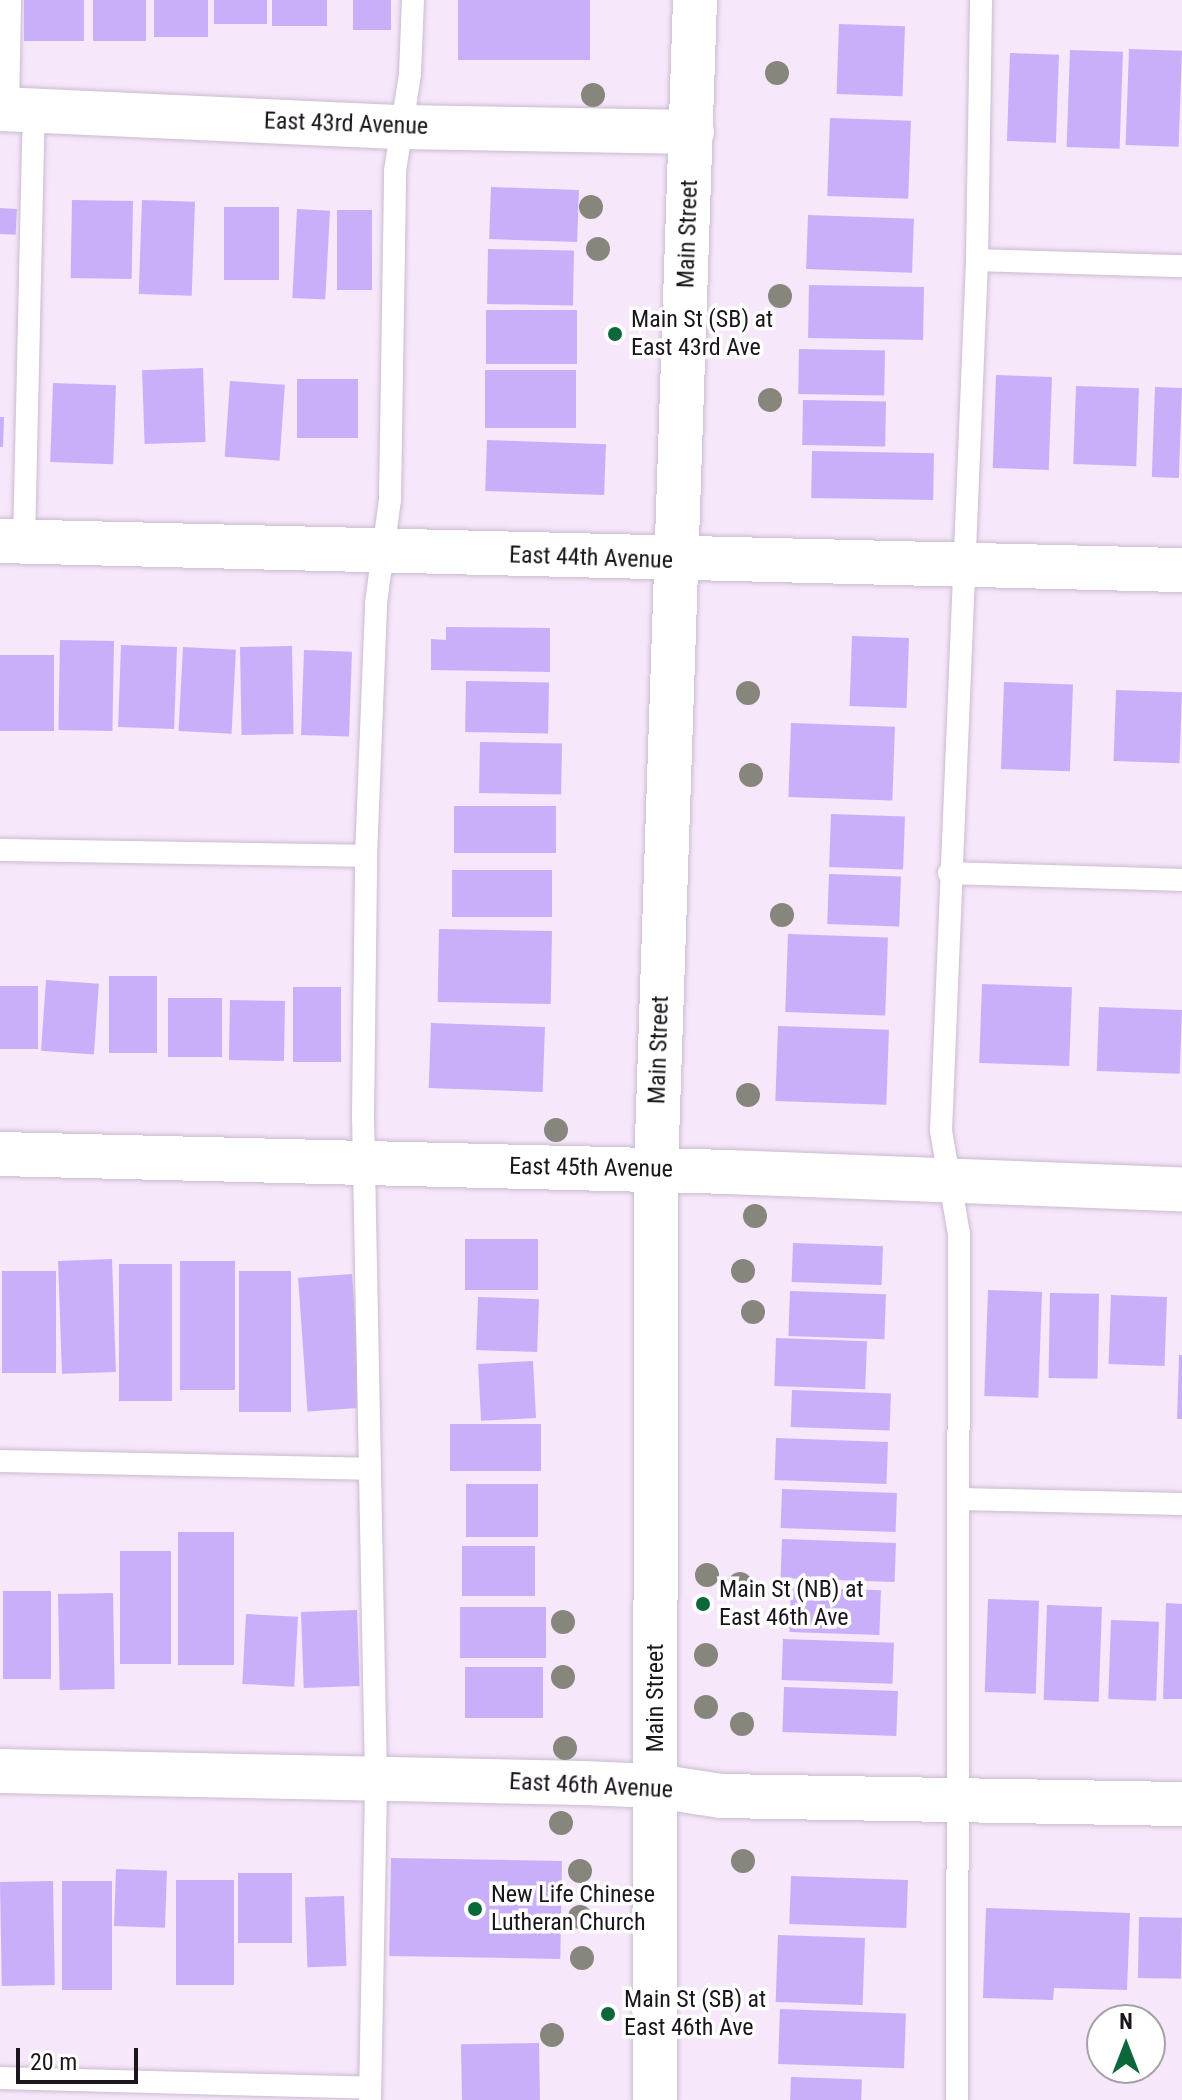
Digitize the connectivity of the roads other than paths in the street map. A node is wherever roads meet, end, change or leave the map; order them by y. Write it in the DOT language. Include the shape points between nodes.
graph roads {
  1 [pos="10,0"];
  2 [pos="413,0"];
  3 [pos="695,0"];
  4 [pos="981,0"];
  5 [pos="14,109"];
  6 [pos="402,127"];
  7 [pos="692,132"];
  8 [pos="977,260"];
  9 [pos="1182,266"];
  10 [pos="12,541"];
  11 [pos="384,552"];
  12 [pos="675,561"];
  13 [pos="965,564"];
  14 [pos="1182,570"];
  15 [pos="0,850"];
  16 [pos="366,856"];
  17 [pos="949,873"];
  18 [pos="1182,880"];
  19 [pos="0,1154"];
  20 [pos="365,1161"];
  21 [pos="656,1170"];
  22 [pos="949,1180"];
  23 [pos="1182,1189"];
  24 [pos="0,1461"];
  25 [pos="367,1469"];
  26 [pos="960,1499"];
  27 [pos="1182,1504"];
  28 [pos="0,1771"];
  29 [pos="376,1779"];
  30 [pos="656,1786"];
  31 [pos="959,1799"];
  32 [pos="1182,1804"];
  33 [pos="0,2078"];
  34 [pos="370,2094"];
  35 [pos="655,2100"];
  36 [pos="957,2100"];
  1 -- 5 [label="lane"];
  2 -- 6 [label="lane"];
  3 -- 7 [label="street, Main Street"];
  4 -- 8 [label="lane"];
  5 -- 6 [label="street, East 43rd Avenue"];
  5 -- 10 [label="lane"];
  6 -- 7 [label="street, East 43rd Avenue"];
  6 -- 11 [label="lane" via="395,171 390,500"];
  7 -- 12 [label="street, Main Street"];
  8 -- 9 [label="lane"];
  8 -- 13 [label="lane"];
  10 -- 11 [label="street, East 44th Avenue"];
  11 -- 12 [label="street, East 44th Avenue"];
  11 -- 16 [label="lane" via="376,603"];
  12 -- 13 [label="street, East 44th Avenue"];
  12 -- 21 [label="street, Main Street"];
  13 -- 14 [label="street, East 44th Avenue"];
  13 -- 17 [label="lane"];
  15 -- 16 [label="lane"];
  16 -- 20 [label="lane"];
  17 -- 18 [label="lane"];
  17 -- 22 [label="lane" via="941,1131"];
  19 -- 20 [label="street, East 45th Avenue"];
  20 -- 21 [label="street, East 45th Avenue"];
  20 -- 25 [label="lane"];
  21 -- 22 [label="street, East 45th Avenue"];
  21 -- 30 [label="street, Main Street"];
  22 -- 23 [label="street, East 45th Avenue"];
  22 -- 26 [label="lane" via="959,1234"];
  24 -- 25 [label="lane"];
  25 -- 29 [label="lane"];
  26 -- 27 [label="lane"];
  26 -- 31 [label="lane"];
  28 -- 29 [label="street, East 46th Avenue"];
  29 -- 30 [label="street, East 46th Avenue"];
  29 -- 34 [label="lane"];
  30 -- 31 [label="street, East 46th Avenue" via="721,1796"];
  30 -- 35 [label="street, Main Street"];
  31 -- 32 [label="street, East 46th Avenue"];
  31 -- 36 [label="lane"];
  33 -- 34 [label="lane"];
}
